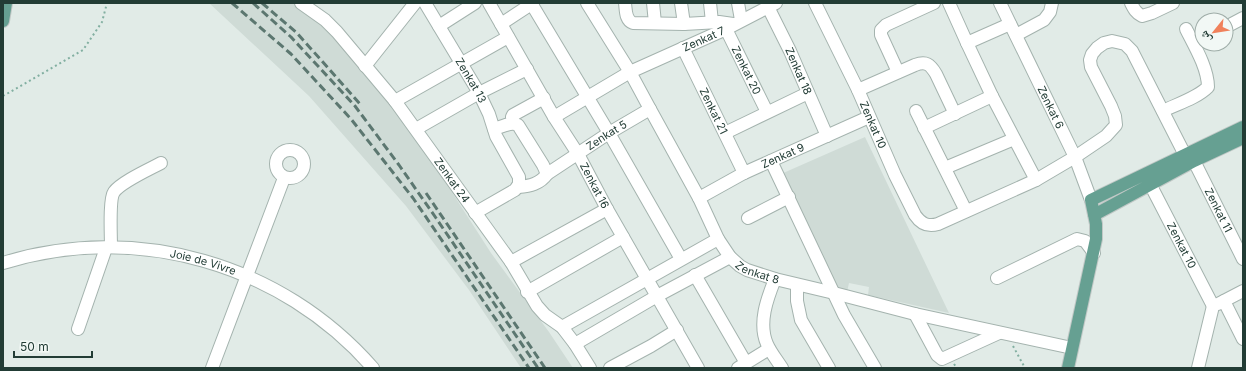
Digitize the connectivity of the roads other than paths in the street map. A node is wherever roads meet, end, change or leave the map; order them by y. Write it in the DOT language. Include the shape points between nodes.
graph roads {
  1 [pos="6,3"];
  2 [pos="301,3"];
  3 [pos="415,3"];
  4 [pos="425,3"];
  5 [pos="475,3"];
  6 [pos="489,3"];
  7 [pos="532,3"];
  8 [pos="587,3"];
  9 [pos="625,3"];
  10 [pos="653,3"];
  11 [pos="682,3"];
  12 [pos="710,3"];
  13 [pos="738,3"];
  14 [pos="816,3"];
  15 [pos="934,3"];
  16 [pos="949,3"];
  17 [pos="1000,3"];
  18 [pos="1052,3"];
  19 [pos="1131,3"];
  20 [pos="1173,3"];
  21 [pos="771,4"];
  22 [pos="1243,18"];
  23 [pos="3,21"];
  24 [pos="712,22"];
  25 [pos="655,23"];
  26 [pos="1234,23"];
  27 [pos="501,24"];
  28 [pos="684,24"];
  29 [pos="1010,24"];
  30 [pos="733,25"];
  31 [pos="439,26"];
  32 [pos="1186,29"];
  33 [pos="1016,35"];
  34 [pos="508,37"];
  35 [pos="1194,38"];
  36 [pos="967,44"];
  37 [pos="683,48"];
  38 [pos="1201,52"];
  39 [pos="462,64"];
  40 [pos="365,66"];
  41 [pos="527,69"];
  42 [pos="630,72"];
  43 [pos="898,72"];
  44 [pos="858,90"];
  45 [pos="479,93"];
  46 [pos="808,93"];
  47 [pos="992,96"];
  48 [pos="588,97"];
  49 [pos="544,98"];
  50 [pos="395,101"];
  51 [pos="650,109"];
  52 [pos="916,111"];
  53 [pos="1163,111"];
  54 [pos="767,112"];
  55 [pos="955,114"];
  56 [pos="554,117"];
  57 [pos="869,117"];
  58 [pos="514,123"];
  59 [pos="1243,127"];
  60 [pos="924,128"];
  61 [pos="416,129"];
  62 [pos="494,130"];
  63 [pos="609,133"];
  64 [pos="725,133"];
  65 [pos="827,136"];
  66 [pos="1243,138"];
  67 [pos="1014,139"];
  68 [pos="578,154"];
  69 [pos="1075,158"];
  70 [pos="1190,158"];
  71 [pos="771,161"];
  72 [pos="161,163"];
  73 [pos="945,168"];
  74 [pos="744,173"];
  75 [pos="547,174"];
  76 [pos="284,178"];
  77 [pos="1036,180"];
  78 [pos="1150,184"];
  79 [pos="518,186"];
  80 [pos="789,197"];
  81 [pos="699,198"];
  82 [pos="1091,200"];
  83 [pos="607,209"];
  84 [pos="966,211"];
  85 [pos="475,213"];
  86 [pos="1094,214"];
  87 [pos="748,218"];
  88 [pos="623,237"];
  89 [pos="718,238"];
  90 [pos="108,248"];
  91 [pos="1094,253"];
  92 [pos="730,257"];
  93 [pos="681,259"];
  94 [pos="1243,259"];
  95 [pos="511,262"];
  96 [pos="3,263"];
  97 [pos="695,275"];
  98 [pos="247,276"];
  99 [pos="997,278"];
  100 [pos="775,279"];
  101 [pos="647,280"];
  102 [pos="797,285"];
  103 [pos="1243,291"];
  104 [pos="527,292"];
  105 [pos="834,293"];
  106 [pos="657,296"];
  107 [pos="1218,303"];
  108 [pos="915,314"];
  109 [pos="562,327"];
  110 [pos="78,329"];
  111 [pos="676,330"];
  112 [pos="1003,334"];
  113 [pos="1243,339"];
  114 [pos="575,344"];
  115 [pos="1072,348"];
  116 [pos="769,349"];
  117 [pos="742,366"];
  118 [pos="212,368"];
  119 [pos="372,368"];
  120 [pos="590,368"];
  121 [pos="610,368"];
  122 [pos="698,368"];
  123 [pos="782,368"];
  124 [pos="829,368"];
  125 [pos="875,368"];
  126 [pos="1068,368"];
  127 [pos="1198,368"];
  1 -- 23 [label="main road"];
  2 -- 40 [label="street, Zenkat 24" via="325,20"];
  3 -- 40 [label="street"];
  4 -- 31 [label="street, Zenkat 13"];
  5 -- 31 [label="street"];
  6 -- 27 [label="street, Zenkat 16"];
  7 -- 27 [label="street"];
  7 -- 48 [label="street"];
  8 -- 42 [label="street, Zenkat 8"];
  9 -- 25 [label="street" via="630,22"];
  10 -- 25 [label="street"];
  11 -- 28 [label="street"];
  12 -- 24 [label="street"];
  13 -- 30 [label="street, Zenkat 20"];
  14 -- 44 [label="street, Zenkat 10"];
  15 -- 43 [label="street" via="886,25 881,30"];
  16 -- 36 [label="street"];
  17 -- 29 [label="street, Zenkat 6"];
  18 -- 33 [label="street" via="1050,12 1044,20"];
  19 -- 20 [label="street" via="1142,16"];
  21 -- 30 [label="street, Zenkat 7"];
  21 -- 46 [label="street, Zenkat 18"];
  22 -- 26 [label="street"];
  24 -- 28 [label="street"];
  24 -- 30 [label="street"];
  25 -- 28 [label="street"];
  27 -- 34 [label="street, Zenkat 16"];
  29 -- 33 [label="street, Zenkat 6"];
  29 -- 36 [label="street"];
  30 -- 37 [label="street, Zenkat 7"];
  30 -- 54 [label="street, Zenkat 20"];
  31 -- 39 [label="street, Zenkat 13"];
  32 -- 35 [label="street"];
  33 -- 69 [label="street, Zenkat 6"];
  34 -- 39 [label="street"];
  34 -- 41 [label="street, Zenkat 16"];
  36 -- 47 [label="street"];
  37 -- 42 [label="street, Zenkat 7"];
  37 -- 64 [label="street, Zenkat 21"];
  38 -- 53 [label="street" via="1208,87"];
  39 -- 45 [label="street, Zenkat 13"];
  39 -- 50 [label="street"];
  40 -- 50 [label="street, Zenkat 24"];
  41 -- 45 [label="street"];
  41 -- 49 [label="street, Zenkat 16"];
  42 -- 48 [label="street, Zenkat 7"];
  42 -- 51 [label="street, Zenkat 8"];
  43 -- 44 [label="street"];
  43 -- 55 [label="street" via="921,63 930,65"];
  44 -- 57 [label="street, Zenkat 10"];
  45 -- 61 [label="street"];
  45 -- 62 [label="street, Zenkat 13"];
  46 -- 54 [label="street"];
  46 -- 65 [label="street, Zenkat 18"];
  47 -- 55 [label="street"];
  47 -- 67 [label="street"];
  48 -- 56 [label="street, Zenkat 7"];
  48 -- 63 [label="street"];
  49 -- 56 [label="street, Zenkat 16"];
  49 -- 58 [label="street" via="513,115"];
  50 -- 61 [label="street, Zenkat 24"];
  51 -- 63 [label="street, Zenkat 5"];
  51 -- 81 [label="street, Zenkat 8"];
  52 -- 60 [label="street"];
  53 -- 69 [label="street, Zenkat 11" via="1132,51 1120,42 1104,43 1092,54 1091,67 1111,106 1116,125 1106,136"];
  53 -- 70 [label="street, Zenkat 11"];
  54 -- 64 [label="street"];
  55 -- 60 [label="street"];
  56 -- 68 [label="street, Zenkat 16"];
  57 -- 65 [label="street, Zenkat 9"];
  57 -- 84 [label="street, Zenkat 10" via="919,221 933,226"];
  58 -- 62 [label="street"];
  58 -- 75 [label="street" via="519,126"];
  59 -- 70 [label="main road"];
  60 -- 73 [label="street"];
  61 -- 85 [label="street, Zenkat 24"];
  62 -- 79 [label="street, Zenkat 13" via="519,177"];
  63 -- 68 [label="street, Zenkat 5"];
  63 -- 93 [label="street"];
  64 -- 74 [label="street, Zenkat 21"];
  65 -- 71 [label="street, Zenkat 9"];
  66 -- 70 [label="main road"];
  67 -- 73 [label="street"];
  67 -- 77 [label="street"];
  68 -- 75 [label="street, Zenkat 5"];
  68 -- 83 [label="street, Zenkat 16"];
  69 -- 77 [label="street, Zenkat 10"];
  69 -- 82 [label="street, Zenkat 6"];
  70 -- 78 [label="main road"];
  70 -- 82 [label="main road"];
  70 -- 94 [label="street, Zenkat 11"];
  71 -- 74 [label="street, Zenkat 9"];
  71 -- 80 [label="street"];
  72 -- 90 [label="street" via="119,186 114,192"];
  73 -- 84 [label="street"];
  74 -- 81 [label="street, Zenkat 9"];
  75 -- 79 [label="street, Zenkat 5" via="532,185"];
  76 -- 98 [label="street"];
  77 -- 84 [label="street, Zenkat 10"];
  78 -- 86 [label="main road"];
  78 -- 107 [label="street, Zenkat 10"];
  79 -- 85 [label="street"];
  80 -- 87 [label="street"];
  80 -- 105 [label="street"];
  81 -- 89 [label="street, Zenkat 8"];
  82 -- 86 [label="main road, Zenkat 6"];
  83 -- 88 [label="street, Zenkat 16"];
  83 -- 95 [label="street"];
  85 -- 95 [label="street, Zenkat 24"];
  86 -- 91 [label="main road, Zenkat 6"];
  88 -- 101 [label="street, Zenkat 16"];
  88 -- 104 [label="street"];
  89 -- 92 [label="street, Zenkat 8"];
  89 -- 93 [label="street"];
  90 -- 96 [label="street, Joie de Vivre" via="48,253"];
  90 -- 98 [label="street, Joie de Vivre" via="174,253 210,262"];
  90 -- 110 [label="street"];
  91 -- 99 [label="street" via="1085,241 1077,240"];
  91 -- 115 [label="main road, Zenkat 6"];
  92 -- 97 [label="street"];
  92 -- 100 [label="street, Zenkat 8" via="747,270"];
  93 -- 101 [label="street"];
  95 -- 104 [label="street, Zenkat 24"];
  97 -- 106 [label="street"];
  97 -- 117 [label="street"];
  98 -- 118 [label="street"];
  98 -- 119 [label="street, Joie de Vivre" via="314,313 348,342"];
  100 -- 102 [label="street, Zenkat 8"];
  100 -- 116 [label="street" via="766,306 763,328"];
  101 -- 106 [label="street, Zenkat 16"];
  101 -- 109 [label="street"];
  102 -- 105 [label="street, Zenkat 8"];
  102 -- 124 [label="street" via="801,320"];
  103 -- 107 [label="street"];
  104 -- 109 [label="street, Zenkat 24" via="545,315"];
  105 -- 108 [label="street, Zenkat 8"];
  105 -- 125 [label="street"];
  106 -- 111 [label="street, Zenkat 16"];
  106 -- 114 [label="street"];
  107 -- 113 [label="street, Zenkat 10"];
  107 -- 127 [label="street"];
  108 -- 112 [label="street, Zenkat 8"];
  108 -- 112 [label="street" via="940,358"];
  109 -- 114 [label="street, Zenkat 24"];
  111 -- 121 [label="street"];
  111 -- 122 [label="street, Zenkat 16"];
  112 -- 115 [label="street, Zenkat 8"];
  114 -- 120 [label="street, Zenkat 24"];
  115 -- 126 [label="main road, Zenkat 6"];
  116 -- 117 [label="street"];
  116 -- 123 [label="street"];
}
